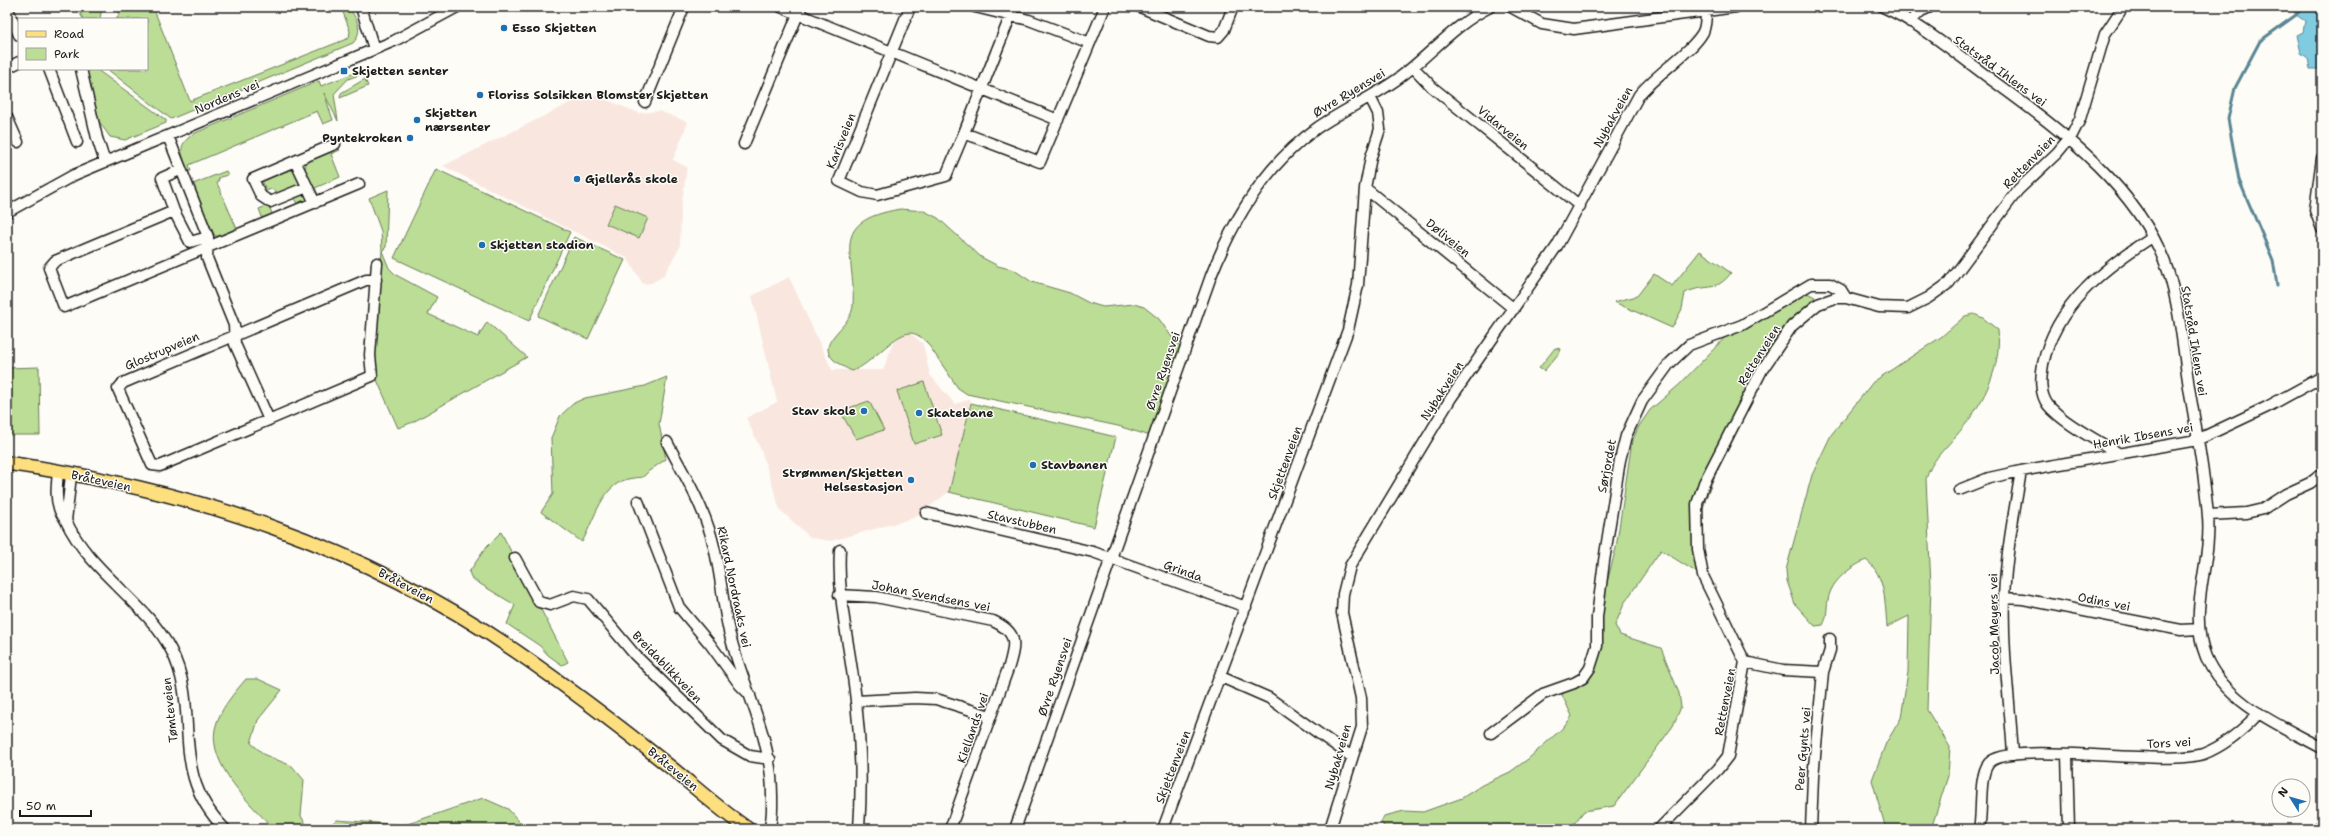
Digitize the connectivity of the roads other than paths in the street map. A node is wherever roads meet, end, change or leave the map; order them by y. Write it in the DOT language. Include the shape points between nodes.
graph roads {
  1 [pos="7,7"];
  2 [pos="361,7"];
  3 [pos="457,7"];
  4 [pos="684,7"];
  5 [pos="781,7"];
  6 [pos="910,7"];
  7 [pos="975,7"];
  8 [pos="1105,7"];
  9 [pos="1140,7"];
  10 [pos="1233,7"];
  11 [pos="1478,7"];
  12 [pos="1490,7"];
  13 [pos="1511,7"];
  14 [pos="1522,7"];
  15 [pos="1736,7"];
  16 [pos="1883,7"];
  17 [pos="1930,7"];
  18 [pos="2123,7"];
  19 [pos="799,10"];
  20 [pos="1012,11"];
  21 [pos="1706,11"];
  22 [pos="1471,17"];
  23 [pos="1529,18"];
  24 [pos="1910,22"];
  25 [pos="18,33"];
  26 [pos="1090,43"];
  27 [pos="374,49"];
  28 [pos="892,52"];
  29 [pos="18,62"];
  30 [pos="1413,67"];
  31 [pos="7,68"];
  32 [pos="49,70"];
  33 [pos="81,70"];
  34 [pos="981,89"];
  35 [pos="1370,97"];
  36 [pos="644,102"];
  37 [pos="7,117"];
  38 [pos="1058,120"];
  39 [pos="964,133"];
  40 [pos="168,136"];
  41 [pos="2069,139"];
  42 [pos="18,142"];
  43 [pos="77,142"];
  44 [pos="336,144"];
  45 [pos="744,144"];
  46 [pos="2322,158"];
  47 [pos="295,161"];
  48 [pos="105,162"];
  49 [pos="180,170"];
  50 [pos="359,184"];
  51 [pos="307,187"];
  52 [pos="1365,188"];
  53 [pos="314,202"];
  54 [pos="1580,206"];
  55 [pos="9,211"];
  56 [pos="174,211"];
  57 [pos="2322,229"];
  58 [pos="2152,237"];
  59 [pos="208,241"];
  60 [pos="377,263"];
  61 [pos="376,280"];
  62 [pos="1846,298"];
  63 [pos="1514,309"];
  64 [pos="234,334"];
  65 [pos="2322,377"];
  66 [pos="269,420"];
  67 [pos="2197,440"];
  68 [pos="667,442"];
  69 [pos="2118,453"];
  70 [pos="7,463"];
  71 [pos="2021,471"];
  72 [pos="58,472"];
  73 [pos="2322,474"];
  74 [pos="71,475"];
  75 [pos="1959,490"];
  76 [pos="638,501"];
  77 [pos="926,513"];
  78 [pos="2208,515"];
  79 [pos="66,521"];
  80 [pos="840,550"];
  81 [pos="515,558"];
  82 [pos="1111,559"];
  83 [pos="839,595"];
  84 [pos="2004,598"];
  85 [pos="1246,607"];
  86 [pos="2199,629"];
  87 [pos="1012,634"];
  88 [pos="1830,639"];
  89 [pos="1745,662"];
  90 [pos="1823,672"];
  91 [pos="1221,677"];
  92 [pos="752,696"];
  93 [pos="856,701"];
  94 [pos="2259,713"];
  95 [pos="990,716"];
  96 [pos="1491,733"];
  97 [pos="2322,748"];
  98 [pos="2067,754"];
  99 [pos="2013,755"];
  100 [pos="1352,757"];
  101 [pos="770,758"];
  102 [pos="2322,823"];
  103 [pos="226,829"];
  104 [pos="748,829"];
  105 [pos="769,829"];
  106 [pos="859,829"];
  107 [pos="950,829"];
  108 [pos="1015,829"];
  109 [pos="1163,829"];
  110 [pos="1330,829"];
  111 [pos="1659,829"];
  112 [pos="1811,829"];
  113 [pos="1979,829"];
  114 [pos="2069,829"];
  115 [pos="2319,829"];
  1 -- 25 [label="street"];
  2 -- 27 [label="street"];
  3 -- 27 [label="street, Nordens vei" via="423,27"];
  4 -- 36 [label="street"];
  5 -- 19 [label="street"];
  6 -- 28 [label="street, Karisveien"];
  7 -- 20 [label="street" via="984,11"];
  8 -- 26 [label="street"];
  9 -- 10 [label="street" via="1209,36 1218,36 1224,30"];
  11 -- 22 [label="street, Øvre Ryensvei"];
  12 -- 22 [label="street, Øvre Ryensvei"];
  13 -- 23 [label="street"];
  14 -- 23 [label="street"];
  15 -- 21 [label="street"];
  16 -- 24 [label="street, Statsråd Ihlens vei"];
  17 -- 24 [label="street" via="1921,11"];
  18 -- 41 [label="street, Rettenveien" via="2105,34 2080,119"];
  19 -- 28 [label="street"];
  19 -- 45 [label="street"];
  20 -- 26 [label="street"];
  20 -- 34 [label="street, Karisveien"];
  21 -- 23 [label="street" via="1574,29 1548,26"];
  21 -- 54 [label="street, Nybakveien" via="1706,24 1697,40 1650,81 1639,95"];
  22 -- 30 [label="street, Øvre Ryensvei"];
  24 -- 41 [label="street, Statsråd Ihlens vei"];
  26 -- 38 [label="street"];
  27 -- 40 [label="street, Nordens vei"];
  28 -- 34 [label="street"];
  28 -- 39 [label="street, Karisveien" via="839,181 862,192 877,195 946,176"];
  29 -- 31 [label="street"];
  30 -- 35 [label="street, Øvre Ryensvei"];
  30 -- 54 [label="street, Vidarveien" via="1432,87"];
  32 -- 43 [label="street"];
  33 -- 48 [label="street"];
  34 -- 38 [label="street"];
  34 -- 39 [label="street, Karisveien"];
  35 -- 52 [label="street, Skjettenveien" via="1378,113 1380,125 1370,157"];
  35 -- 82 [label="street, Øvre Ryensvei" via="1325,123 1300,142 1265,180 1238,218 1211,276"];
  37 -- 42 [label="street"];
  38 -- 39 [label="street" via="1040,162"];
  40 -- 48 [label="street, Nordens vei"];
  40 -- 49 [label="street"];
  41 -- 58 [label="street, Statsråd Ihlens vei" via="2115,186"];
  41 -- 62 [label="street, Rettenveien" via="2018,190 1948,283 1928,298 1908,308 1879,307"];
  44 -- 47 [label="street"];
  46 -- 57 [label="street" via="2315,210"];
  47 -- 51 [label="street"];
  47 -- 51 [label="street" via="253,179 260,196 270,202"];
  48 -- 55 [label="street, Nordens vei" via="56,184"];
  49 -- 56 [label="street" via="162,178"];
  49 -- 59 [label="street"];
  50 -- 53 [label="street"];
  51 -- 53 [label="street"];
  52 -- 63 [label="street, Døliveien"];
  52 -- 85 [label="street, Skjettenveien" via="1358,285 1348,330"];
  53 -- 59 [label="street" via="236,236"];
  54 -- 63 [label="street, Nybakveien" via="1557,246"];
  56 -- 59 [label="street" via="190,242"];
  56 -- 59 [label="street" via="55,261 49,268 64,307"];
  58 -- 67 [label="street, Statsråd Ihlens vei" via="2173,287"];
  58 -- 69 [label="street" via="2102,271 2066,311 2045,355 2040,379 2048,404 2060,416"];
  59 -- 64 [label="street" via="207,258 234,325"];
  60 -- 61 [label="street, Glostrupveien"];
  61 -- 64 [label="street, Glostrupveien" via="366,280"];
  61 -- 66 [label="street, Glostrupveien" via="370,355 372,376"];
  62 -- 89 [label="street, Rettenveien" via="1825,301 1808,310 1792,326 1755,384 1698,494 1698,549 1703,576"];
  62 -- 96 [label="street, Sørjordet" via="1841,290 1830,284 1811,284 1748,321 1689,344 1669,364 1642,401 1626,436 1604,561 1597,617 1597,646 1590,668 1583,678 1543,694"];
  63 -- 100 [label="street, Nybakveien" via="1451,398 1350,566 1343,594 1342,613 1361,698 1362,727"];
  64 -- 66 [label="street" via="234,344"];
  64 -- 66 [label="street, Glostrupveien" via="128,380 118,390 152,465 160,466"];
  65 -- 67 [label="street, Henrik Ibsens vei" via="2267,407"];
  67 -- 69 [label="street, Henrik Ibsens vei"];
  67 -- 78 [label="street, Statsråd Ihlens vei"];
  68 -- 92 [label="street, Rikard Nordraaks vei" via="694,491 710,529 718,559 728,627 737,659"];
  69 -- 71 [label="street, Henrik Ibsens vei"];
  70 -- 72 [label="main road, Bråteveien"];
  71 -- 75 [label="street, Henrik Ibsens vei" via="1989,478"];
  71 -- 84 [label="street, Jacob Meyers vei" via="2007,558"];
  72 -- 74 [label="main road, Bråteveien"];
  72 -- 79 [label="street, Tømteveien" via="57,500 59,510"];
  73 -- 78 [label="street" via="2263,510"];
  74 -- 79 [label="street"];
  74 -- 104 [label="main road, Bråteveien" via="172,497 260,521 325,546 391,578 516,651 626,732"];
  76 -- 92 [label="street, Rikard Nordraaks vei" via="680,607 740,685"];
  77 -- 82 [label="street, Stavstubben" via="1093,552"];
  78 -- 86 [label="street, Statsråd Ihlens vei" via="2208,548 2200,601"];
  79 -- 103 [label="street, Tømteveien" via="82,548 148,618 172,652 183,683 187,748 192,773 206,805"];
  80 -- 83 [label="street"];
  81 -- 101 [label="street, Breidablikkveien" via="539,602 550,605 574,596 588,599 635,655 722,740 750,756"];
  82 -- 85 [label="street, Grinda"];
  82 -- 108 [label="street, Øvre Ryensvei"];
  83 -- 87 [label="street, Johan Svendsens vei" via="876,597 993,621 1006,627"];
  83 -- 93 [label="street"];
  84 -- 86 [label="street, Odins vei" via="2023,599 2181,630"];
  84 -- 99 [label="street, Jacob Meyers vei" via="2006,668"];
  85 -- 91 [label="street, Skjettenveien"];
  86 -- 94 [label="street, Statsråd Ihlens vei" via="2206,655 2218,678 2236,697"];
  87 -- 95 [label="street, Kiellands vei" via="1014,649"];
  88 -- 90 [label="street, Peer Gynts vei" via="1830,650"];
  89 -- 90 [label="street" via="1783,670"];
  89 -- 111 [label="street, Rettenveien" via="1728,756 1718,770"];
  90 -- 112 [label="street, Peer Gynts vei"];
  91 -- 100 [label="street" via="1269,698"];
  91 -- 109 [label="street, Skjettenveien"];
  92 -- 101 [label="street, Rikard Nordraaks vei"];
  93 -- 95 [label="street" via="936,699"];
  93 -- 106 [label="street" via="861,765"];
  94 -- 97 [label="street, Statsråd Ihlens vei"];
  94 -- 98 [label="street, Tors vei" via="2230,739 2203,754 2169,758"];
  95 -- 107 [label="street, Kiellands vei"];
  98 -- 99 [label="street, Tors vei"];
  98 -- 114 [label="street"];
  99 -- 113 [label="street, Tors vei" via="1995,759 1989,764 1985,773"];
  100 -- 110 [label="street, Nybakveien"];
  101 -- 105 [label="street, Rikard Nordraaks vei" via="772,794"];
  102 -- 115 [label="street"];
}
